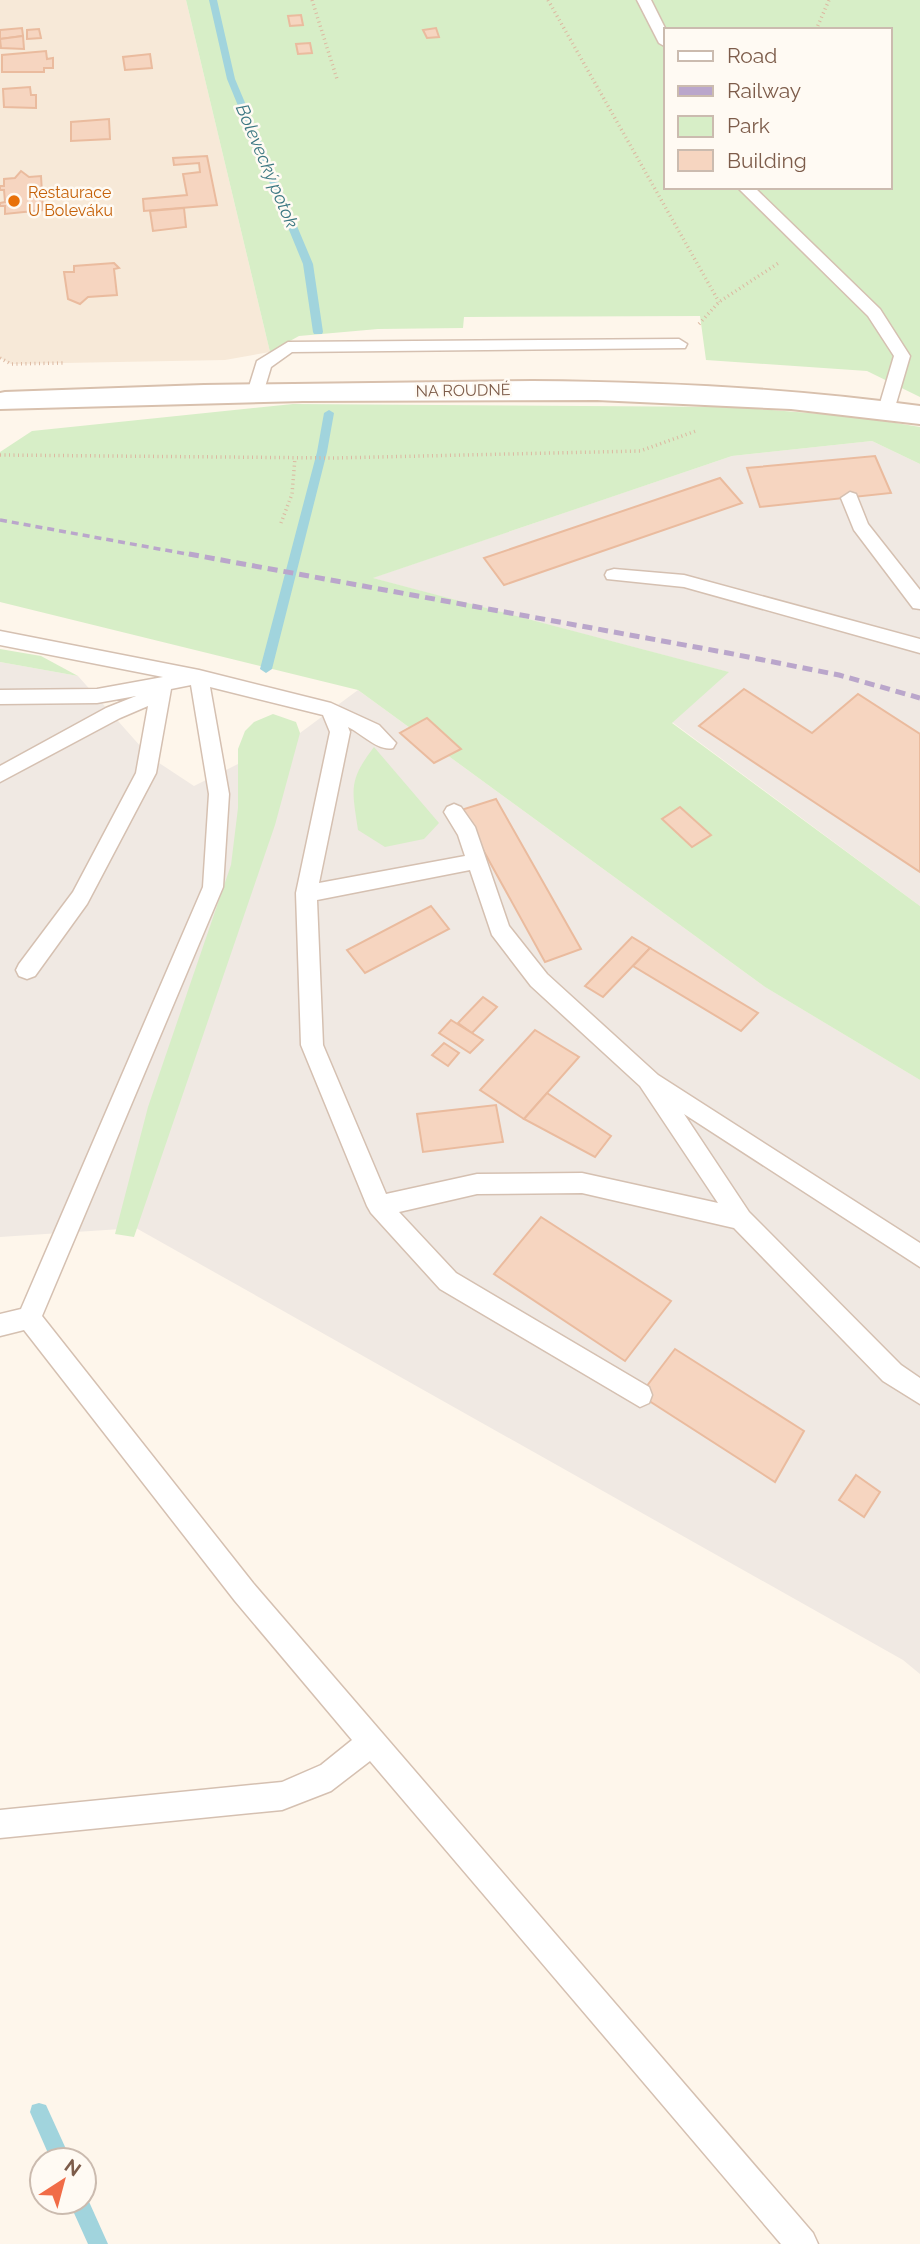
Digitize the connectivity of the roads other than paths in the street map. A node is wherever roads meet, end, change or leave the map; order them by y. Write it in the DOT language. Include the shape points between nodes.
graph roads {
  1 [pos="644,0"];
  2 [pos="664,39"];
  3 [pos="747,189"];
  4 [pos="680,344"];
  5 [pos="4,393"];
  6 [pos="256,393"];
  7 [pos="887,410"];
  8 [pos="920,415"];
  9 [pos="850,498"];
  10 [pos="614,575"];
  11 [pos="920,603"];
  12 [pos="0,638"];
  13 [pos="920,646"];
  14 [pos="200,677"];
  15 [pos="160,689"];
  16 [pos="0,697"];
  17 [pos="331,710"];
  18 [pos="386,743"];
  19 [pos="0,775"];
  20 [pos="454,812"];
  21 [pos="477,861"];
  22 [pos="306,894"];
  23 [pos="27,970"];
  24 [pos="648,1079"];
  25 [pos="379,1206"];
  26 [pos="741,1219"];
  27 [pos="920,1256"];
  28 [pos="29,1318"];
  29 [pos="0,1325"];
  30 [pos="920,1392"];
  31 [pos="640,1395"];
  32 [pos="371,1741"];
  33 [pos="0,1824"];
  34 [pos="802,2244"];
  1 -- 2 [label="lane"];
  3 -- 7 [label="lane" via="874,313 902,356"];
  4 -- 6 [label="lane" via="288,347 263,365"];
  5 -- 6 [label="main road, NA ROUDNÉ"];
  6 -- 7 [label="main road, NA ROUDNÉ" via="685,391"];
  7 -- 8 [label="main road, NA ROUDNÉ"];
  9 -- 11 [label="lane" via="860,526"];
  10 -- 13 [label="lane" via="684,581"];
  12 -- 14 [label="lane"];
  14 -- 15 [label="lane"];
  14 -- 17 [label="lane"];
  14 -- 28 [label="lane" via="219,794 213,887"];
  15 -- 16 [label="lane" via="97,696"];
  15 -- 19 [label="lane"];
  15 -- 23 [label="lane" via="146,773 80,898"];
  17 -- 18 [label="lane" via="372,730"];
  17 -- 22 [label="lane" via="340,732"];
  20 -- 21 [label="lane" via="468,833"];
  21 -- 22 [label="lane"];
  21 -- 24 [label="lane" via="500,929 539,980"];
  22 -- 25 [label="lane" via="312,1045"];
  24 -- 26 [label="lane"];
  24 -- 27 [label="lane"];
  25 -- 26 [label="lane" via="477,1184 582,1183"];
  25 -- 31 [label="lane" via="448,1281"];
  26 -- 30 [label="lane" via="892,1373"];
  28 -- 29 [label="lane"];
  28 -- 32 [label="lane" via="244,1592"];
  32 -- 33 [label="lane" via="316,1786 282,1796"];
  32 -- 34 [label="lane"];
}
